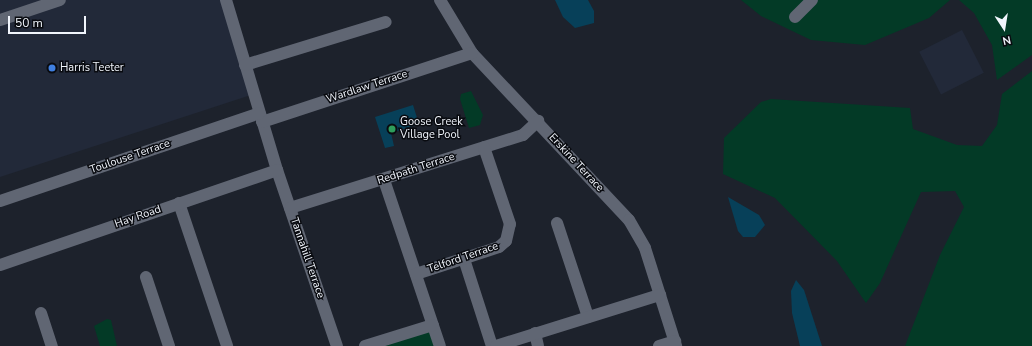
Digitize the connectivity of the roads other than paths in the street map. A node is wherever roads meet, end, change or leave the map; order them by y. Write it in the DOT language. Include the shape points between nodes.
graph roads {
  1 [pos="60,0"];
  2 [pos="226,0"];
  3 [pos="440,0"];
  4 [pos="812,0"];
  5 [pos="795,17"];
  6 [pos="0,20"];
  7 [pos="386,22"];
  8 [pos="472,53"];
  9 [pos="245,65"];
  10 [pos="261,117"];
  11 [pos="538,121"];
  12 [pos="484,147"];
  13 [pos="277,170"];
  14 [pos="384,180"];
  15 [pos="0,201"];
  16 [pos="179,203"];
  17 [pos="290,208"];
  18 [pos="557,223"];
  19 [pos="464,259"];
  20 [pos="0,265"];
  21 [pos="416,274"];
  22 [pos="146,277"];
  23 [pos="660,295"];
  24 [pos="41,313"];
  25 [pos="588,317"];
  26 [pos="433,326"];
  27 [pos="535,333"];
  28 [pos="676,343"];
  29 [pos="52,346"];
  30 [pos="169,346"];
  31 [pos="227,346"];
  32 [pos="337,346"];
  33 [pos="365,346"];
  34 [pos="440,346"];
  35 [pos="492,346"];
  36 [pos="496,346"];
  37 [pos="538,346"];
  38 [pos="659,346"];
  1 -- 6 [label="street"];
  2 -- 9 [label="street, Tannahill Terrace"];
  3 -- 8 [label="street, Erskine Terrace"];
  4 -- 5 [label="street"];
  7 -- 9 [label="street"];
  8 -- 10 [label="street, Wardlaw Terrace"];
  8 -- 11 [label="street, Erskine Terrace"];
  9 -- 10 [label="street, Tannahill Terrace"];
  10 -- 13 [label="street, Tannahill Terrace"];
  10 -- 15 [label="street, Toulouse Terrace"];
  11 -- 12 [label="street, Redpath Terrace" via="522,135"];
  11 -- 23 [label="street, Erskine Terrace" via="629,220 645,248"];
  12 -- 14 [label="street, Redpath Terrace"];
  12 -- 19 [label="street, Telford Terrace" via="510,232 499,248"];
  13 -- 16 [label="street, Hay Road"];
  13 -- 17 [label="street, Tannahill Terrace"];
  14 -- 17 [label="street, Redpath Terrace"];
  14 -- 21 [label="street"];
  16 -- 20 [label="street, Hay Road"];
  16 -- 31 [label="street"];
  17 -- 32 [label="street, Tannahill Terrace"];
  18 -- 25 [label="street"];
  19 -- 21 [label="street, Telford Terrace"];
  19 -- 35 [label="street"];
  21 -- 26 [label="street"];
  22 -- 30 [label="street"];
  23 -- 25 [label="street"];
  23 -- 28 [label="street, Erskine Terrace"];
  24 -- 29 [label="street"];
  25 -- 27 [label="street"];
  26 -- 33 [label="street"];
  26 -- 34 [label="street"];
  27 -- 36 [label="street"];
  27 -- 37 [label="street"];
  28 -- 38 [label="street"];
}
